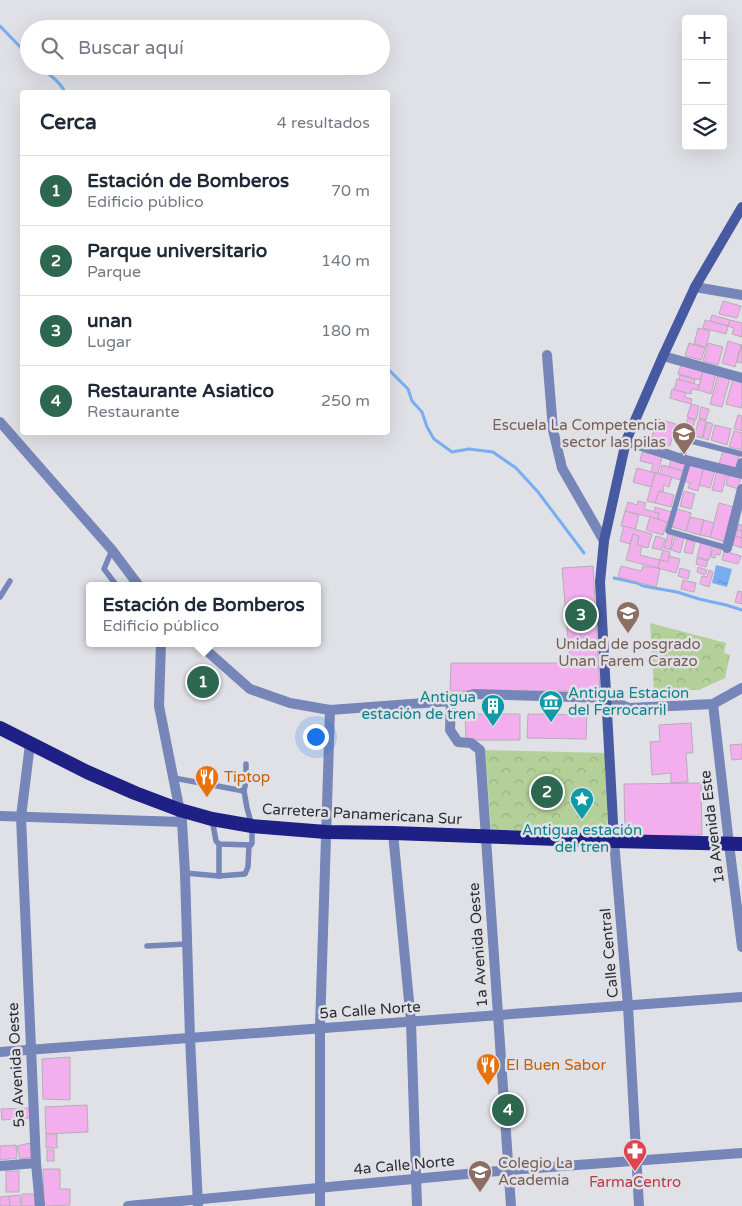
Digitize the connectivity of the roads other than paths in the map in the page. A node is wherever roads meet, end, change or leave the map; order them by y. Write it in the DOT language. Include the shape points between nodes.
graph roads {
  1 [pos="742,208"];
  2 [pos="695,287"];
  3 [pos="742,296"];
  4 [pos="547,355"];
  5 [pos="663,356"];
  6 [pos="742,378"];
  7 [pos="0,422"];
  8 [pos="626,441"];
  9 [pos="742,454"];
  10 [pos="686,460"];
  11 [pos="742,463"];
  12 [pos="741,474"];
  13 [pos="742,489"];
  14 [pos="604,541"];
  15 [pos="727,548"];
  16 [pos="112,550"];
  17 [pos="10,581"];
  18 [pos="114,582"];
  19 [pos="136,582"];
  20 [pos="0,597"];
  21 [pos="160,647"];
  22 [pos="203,647"];
  23 [pos="742,688"];
  24 [pos="606,698"];
  25 [pos="451,701"];
  26 [pos="713,704"];
  27 [pos="330,710"];
  28 [pos="0,728"];
  29 [pos="30,744"];
  30 [pos="246,764"];
  31 [pos="174,778"];
  32 [pos="244,791"];
  33 [pos="0,816"];
  34 [pos="181,816"];
  35 [pos="21,817"];
  36 [pos="212,819"];
  37 [pos="252,826"];
  38 [pos="326,832"];
  39 [pos="393,833"];
  40 [pos="485,836"];
  41 [pos="614,841"];
  42 [pos="220,844"];
  43 [pos="735,844"];
  44 [pos="249,845"];
  45 [pos="185,873"];
  46 [pos="219,876"];
  47 [pos="187,944"];
  48 [pos="146,946"];
  49 [pos="742,947"];
  50 [pos="742,997"];
  51 [pos="628,1006"];
  52 [pos="498,1015"];
  53 [pos="411,1022"];
  54 [pos="320,1028"];
  55 [pos="190,1038"];
  56 [pos="31,1050"];
  57 [pos="0,1052"];
  58 [pos="742,1153"];
  59 [pos="636,1161"];
  60 [pos="36,1163"];
  61 [pos="0,1166"];
  62 [pos="509,1170"];
  63 [pos="417,1180"];
  64 [pos="320,1188"];
  65 [pos="198,1203"];
  66 [pos="40,1206"];
  67 [pos="128,1206"];
  68 [pos="320,1206"];
  69 [pos="418,1206"];
  70 [pos="511,1206"];
  71 [pos="639,1206"];
  1 -- 2 [label="main road, Calle Central"];
  2 -- 3 [label="street"];
  2 -- 5 [label="main road, Calle Central"];
  4 -- 14 [label="street" via="553,430 562,468"];
  5 -- 6 [label="street"];
  5 -- 8 [label="main road, Calle Central"];
  7 -- 16 [label="street"];
  8 -- 10 [label="street"];
  8 -- 14 [label="main road, Calle Central"];
  9 -- 10 [label="lane" via="688,440"];
  10 -- 12 [label="street"];
  10 -- 15 [label="lane" via="668,531"];
  11 -- 12 [label="street"];
  13 -- 15 [label="street"];
  14 -- 24 [label="main road, Calle Central" via="600,582"];
  16 -- 18 [label="lane" via="104,569"];
  16 -- 19 [label="street"];
  17 -- 20 [label="lane"];
  21 -- 31 [label="street" via="160,706"];
  22 -- 27 [label="street" via="250,689 290,703"];
  23 -- 26 [label="street"];
  24 -- 25 [label="street" via="474,694"];
  24 -- 26 [label="street" via="629,708"];
  24 -- 41 [label="main road, Calle Central"];
  25 -- 27 [label="street"];
  25 -- 40 [label="street, 1a Avenida Oeste" via="450,730 458,742 471,743 480,750"];
  26 -- 43 [label="street, 1a Avenida Este"];
  27 -- 38 [label="street"];
  28 -- 29 [label="highway, Carretera Panamericana Sur"];
  29 -- 34 [label="highway, Carretera Panamericana Sur"];
  29 -- 35 [label="street, 5a Avenida Oeste"];
  30 -- 32 [label="lane"];
  31 -- 32 [label="lane"];
  31 -- 34 [label="street"];
  32 -- 37 [label="lane"];
  33 -- 35 [label="street"];
  34 -- 35 [label="street"];
  34 -- 36 [label="highway, Carretera Panamericana Sur"];
  34 -- 45 [label="street"];
  35 -- 56 [label="street, 5a Avenida Oeste"];
  36 -- 37 [label="highway, Carretera Panamericana Sur"];
  36 -- 42 [label="lane" via="216,841"];
  37 -- 38 [label="highway, Carretera Panamericana Sur"];
  37 -- 44 [label="lane" via="252,843"];
  38 -- 39 [label="highway, Carretera Panamericana Sur"];
  38 -- 54 [label="street"];
  39 -- 40 [label="highway, Carretera Panamericana Sur"];
  39 -- 53 [label="street"];
  40 -- 41 [label="highway, Carretera Panamericana Sur"];
  40 -- 52 [label="street, 1a Avenida Oeste"];
  41 -- 43 [label="highway, Carretera Panamericana Sur"];
  41 -- 51 [label="street, Calle Central"];
  42 -- 44 [label="lane"];
  42 -- 46 [label="lane"];
  43 -- 49 [label="street, 1a Avenida Este"];
  44 -- 46 [label="lane" via="245,874"];
  45 -- 46 [label="lane"];
  45 -- 47 [label="street"];
  47 -- 48 [label="lane"];
  47 -- 55 [label="street"];
  50 -- 51 [label="street, 5a Calle Norte"];
  51 -- 52 [label="street, 5a Calle Norte"];
  51 -- 59 [label="street, Calle Central"];
  52 -- 53 [label="street, 5a Calle Norte"];
  52 -- 62 [label="street, 1a Avenida Oeste"];
  53 -- 54 [label="street, 5a Calle Norte"];
  53 -- 63 [label="street"];
  54 -- 55 [label="street, 5a Calle Norte"];
  54 -- 64 [label="street"];
  55 -- 56 [label="street, 5a Calle Norte"];
  55 -- 65 [label="street"];
  56 -- 57 [label="street, 5a Calle Norte"];
  56 -- 60 [label="street, 5a Avenida Oeste"];
  58 -- 59 [label="street, 4a Calle Norte"];
  59 -- 62 [label="street, 4a Calle Norte"];
  59 -- 71 [label="street, Calle Central"];
  60 -- 61 [label="street"];
  60 -- 66 [label="street, 5a Avenida Oeste"];
  62 -- 63 [label="street, 4a Calle Norte"];
  62 -- 70 [label="street, 1a Avenida Oeste"];
  63 -- 64 [label="street, 4a Calle Norte"];
  63 -- 69 [label="street"];
  64 -- 65 [label="street, 4a Calle Norte"];
  64 -- 68 [label="street"];
  65 -- 67 [label="street, 4a Calle Norte"];
}
